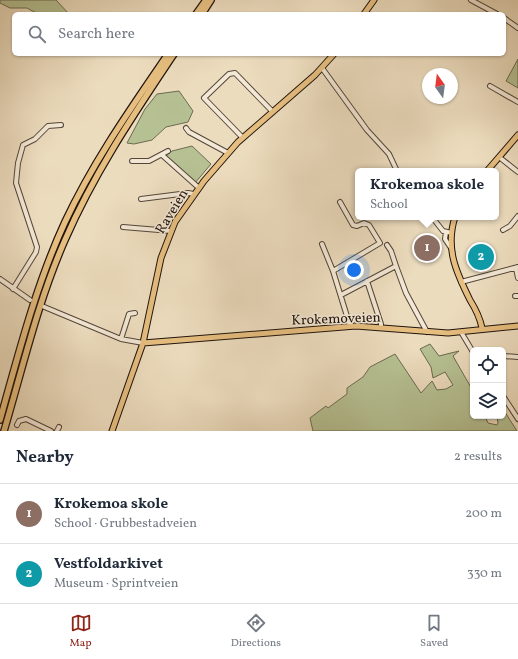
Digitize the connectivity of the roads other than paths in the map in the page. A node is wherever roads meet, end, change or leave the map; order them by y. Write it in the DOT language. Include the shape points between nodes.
graph roads {
  1 [pos="206,0"];
  2 [pos="211,0"];
  3 [pos="374,0"];
  4 [pos="471,0"];
  5 [pos="197,12"];
  6 [pos="203,12"];
  7 [pos="365,12"];
  8 [pos="493,12"];
  9 [pos="506,19"];
  10 [pos="518,28"];
  11 [pos="167,56"];
  12 [pos="173,56"];
  13 [pos="332,56"];
  14 [pos="322,68"];
  15 [pos="490,86"];
  16 [pos="518,102"];
  17 [pos="272,111"];
  18 [pos="61,125"];
  19 [pos="186,128"];
  20 [pos="518,135"];
  21 [pos="242,137"];
  22 [pos="168,151"];
  23 [pos="228,153"];
  24 [pos="162,155"];
  25 [pos="499,156"];
  26 [pos="132,161"];
  27 [pos="396,168"];
  28 [pos="489,168"];
  29 [pos="518,172"];
  30 [pos="199,188"];
  31 [pos="194,194"];
  32 [pos="141,199"];
  33 [pos="340,202"];
  34 [pos="518,216"];
  35 [pos="434,220"];
  36 [pos="454,220"];
  37 [pos="123,227"];
  38 [pos="503,230"];
  39 [pos="171,231"];
  40 [pos="449,233"];
  41 [pos="322,244"];
  42 [pos="387,245"];
  43 [pos="396,266"];
  44 [pos="517,268"];
  45 [pos="333,271"];
  46 [pos="518,278"];
  47 [pos="0,279"];
  48 [pos="367,282"];
  49 [pos="461,282"];
  50 [pos="13,289"];
  51 [pos="341,295"];
  52 [pos="32,302"];
  53 [pos="42,306"];
  54 [pos="135,313"];
  55 [pos="350,326"];
  56 [pos="518,326"];
  57 [pos="381,327"];
  58 [pos="482,328"];
  59 [pos="427,332"];
  60 [pos="461,332"];
  61 [pos="121,339"];
  62 [pos="143,343"];
  63 [pos="470,347"];
  64 [pos="506,356"];
  65 [pos="518,357"];
  66 [pos="506,401"];
  67 [pos="518,419"];
  68 [pos="0,420"];
  69 [pos="17,425"];
  70 [pos="4,431"];
  71 [pos="51,431"];
  72 [pos="112,431"];
  1 -- 5 [label="highway"];
  2 -- 6 [label="highway"];
  3 -- 7 [label="main road"];
  4 -- 8 [label="street"];
  9 -- 10 [label="street"];
  11 -- 52 [label="highway" via="119,126 82,190"];
  12 -- 70 [label="highway" via="109,153 64,241 36,318"];
  13 -- 14 [label="main road, Raveien"];
  14 -- 17 [label="main road, Raveien"];
  14 -- 27 [label="street" via="367,130 391,158"];
  15 -- 16 [label="street"];
  17 -- 21 [label="main road, Raveien"];
  17 -- 21 [label="street" via="235,73 229,74 204,98"];
  18 -- 50 [label="street" via="47,127 35,139 23,145 20,153 16,183 37,247"];
  19 -- 23 [label="street"];
  20 -- 25 [label="main road"];
  21 -- 23 [label="main road, Raveien"];
  22 -- 24 [label="street"];
  23 -- 30 [label="main road, Raveien"];
  24 -- 26 [label="street" via="150,161"];
  24 -- 30 [label="street"];
  25 -- 28 [label="main road"];
  25 -- 29 [label="street"];
  30 -- 31 [label="main road, Raveien"];
  31 -- 32 [label="street"];
  31 -- 39 [label="main road, Raveien"];
  33 -- 45 [label="street" via="353,225 368,224 380,243"];
  34 -- 38 [label="street"];
  35 -- 40 [label="street" via="441,230"];
  36 -- 40 [label="main road"];
  37 -- 39 [label="street"];
  39 -- 62 [label="main road, Raveien" via="161,258"];
  40 -- 49 [label="main road" via="455,268"];
  41 -- 45 [label="street"];
  42 -- 43 [label="street"];
  43 -- 48 [label="street"];
  43 -- 59 [label="street" via="406,293"];
  44 -- 46 [label="street"];
  44 -- 49 [label="street"];
  45 -- 51 [label="street"];
  47 -- 50 [label="street"];
  48 -- 51 [label="street"];
  48 -- 57 [label="street"];
  49 -- 58 [label="main road"];
  50 -- 52 [label="street"];
  51 -- 55 [label="street"];
  52 -- 68 [label="highway"];
  53 -- 61 [label="street"];
  54 -- 61 [label="street" via="129,314"];
  55 -- 57 [label="main road, Krokemoveien"];
  55 -- 62 [label="main road, Krokemoveien"];
  56 -- 58 [label="main road, Krokemoveien"];
  57 -- 59 [label="main road, Krokemoveien"];
  58 -- 60 [label="main road, Krokemoveien"];
  59 -- 60 [label="main road, Krokemoveien"];
  60 -- 63 [label="street"];
  61 -- 62 [label="street"];
  62 -- 72 [label="main road, Raveien"];
  64 -- 65 [label="street"];
  66 -- 67 [label="street"];
  69 -- 71 [label="street" via="24,419"];
}
